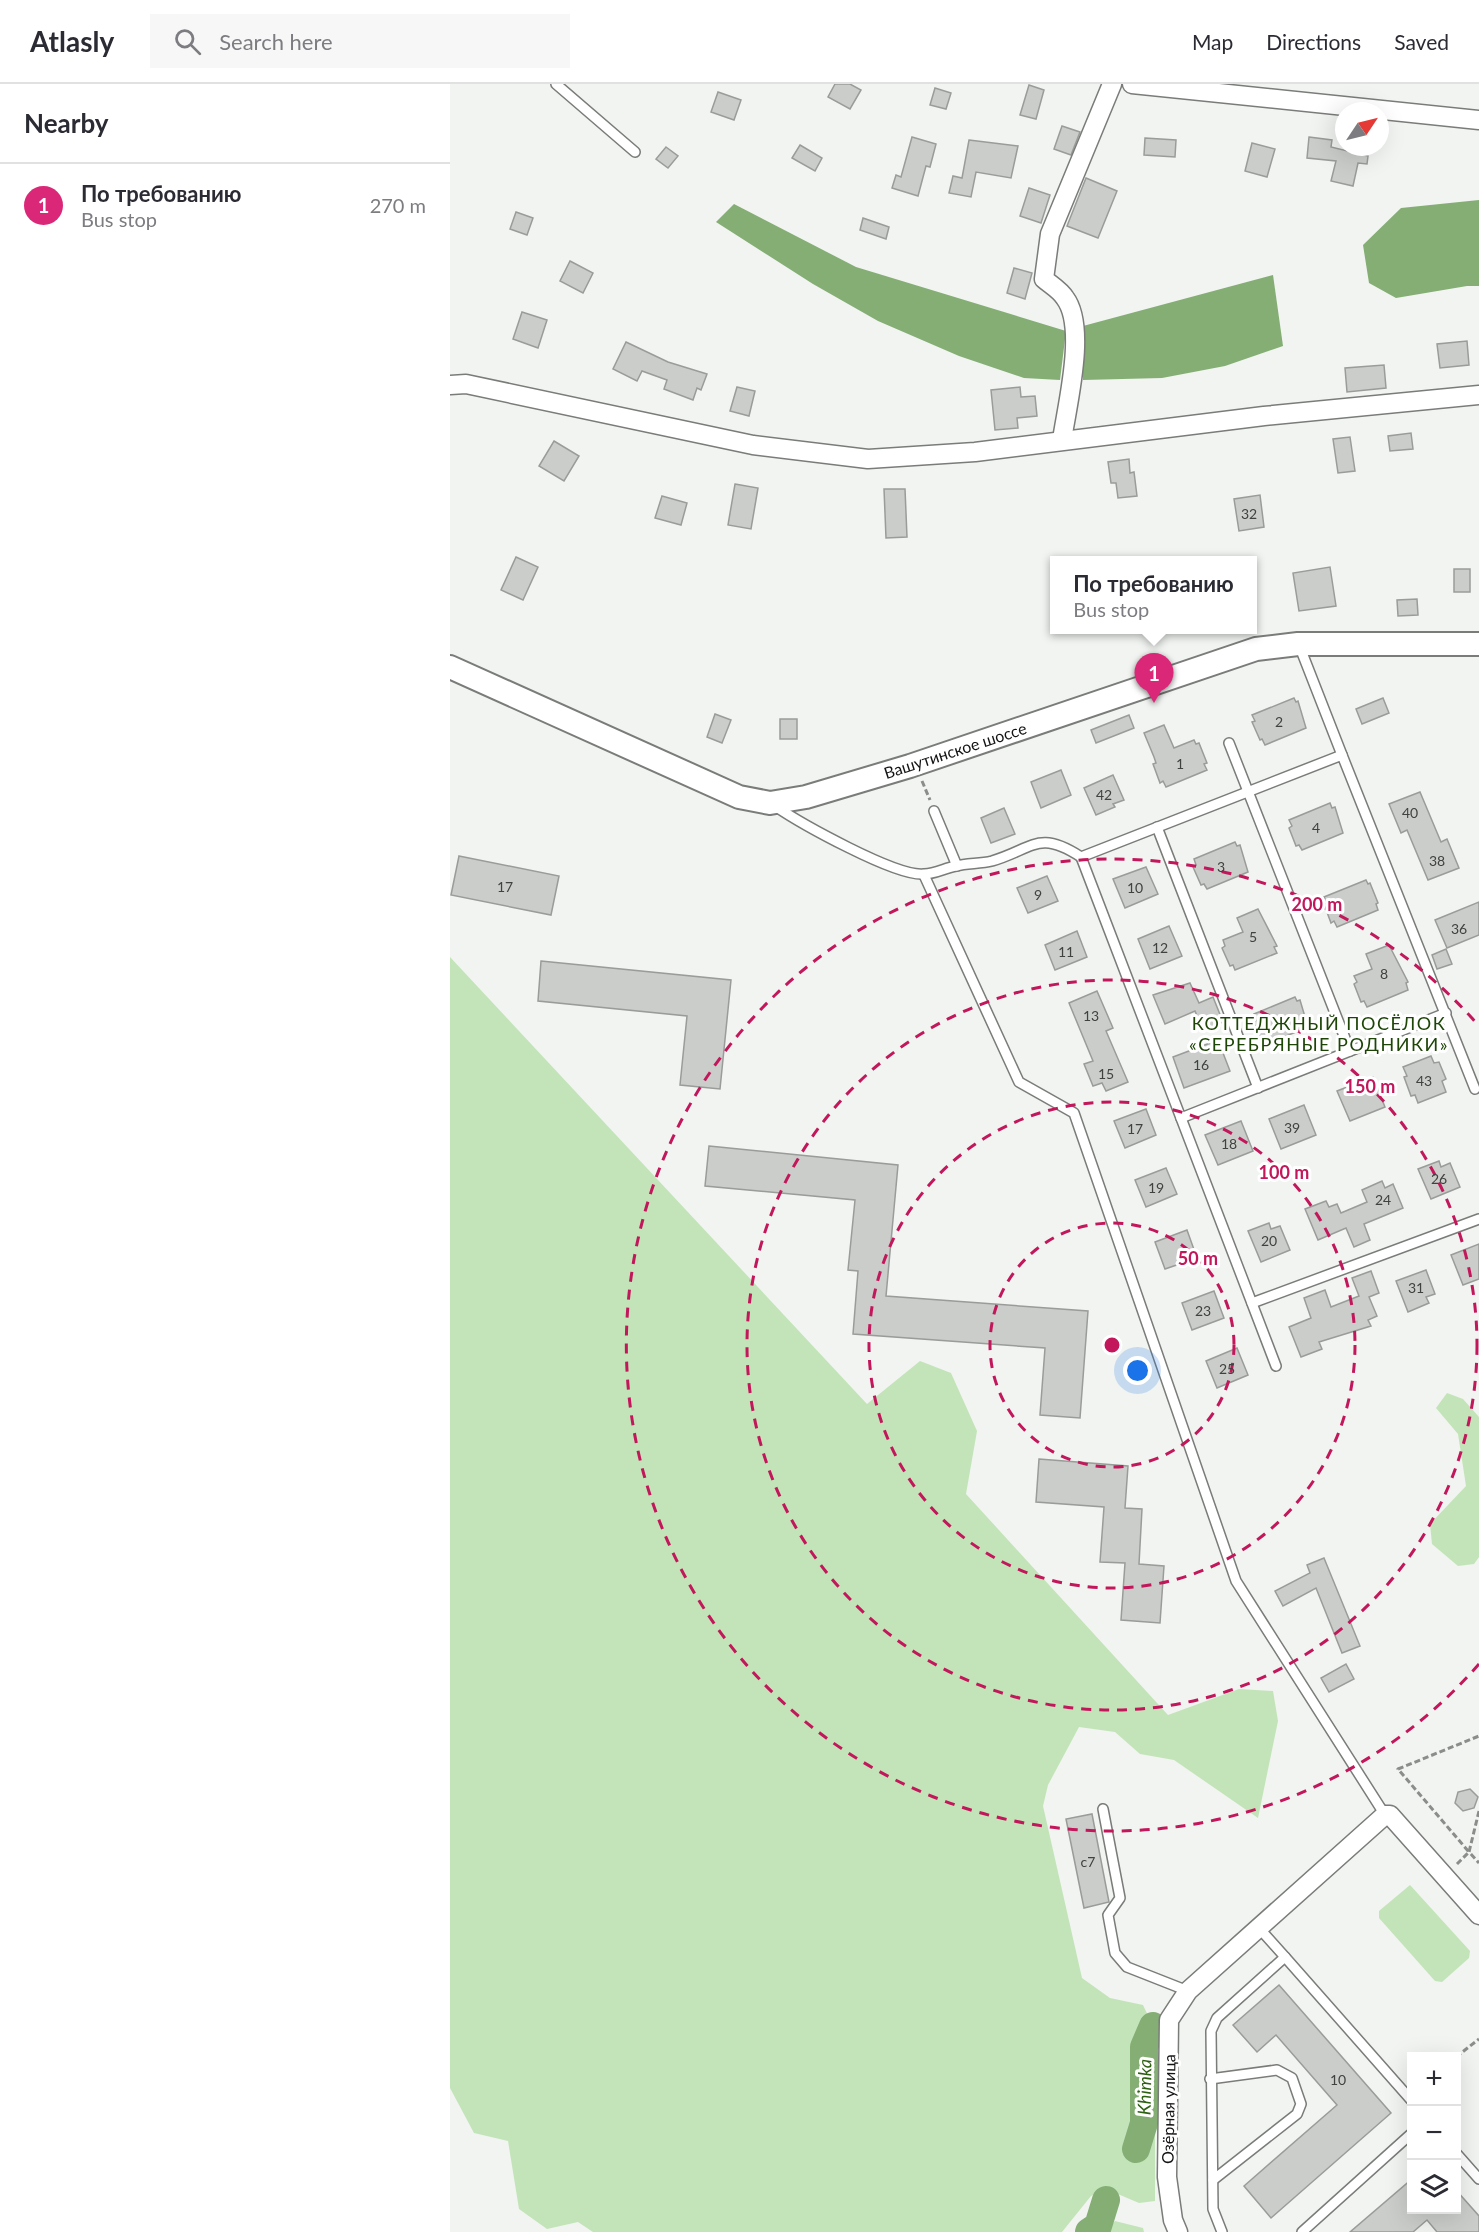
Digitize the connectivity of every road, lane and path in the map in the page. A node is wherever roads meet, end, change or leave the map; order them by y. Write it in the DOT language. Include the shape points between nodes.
graph roads {
  1 [pos="556,84"];
  2 [pos="1112,84"];
  3 [pos="1132,84"];
  4 [pos="1479,120"];
  5 [pos="635,152"];
  6 [pos="450,385"];
  7 [pos="1479,395"];
  8 [pos="1062,440"];
  9 [pos="1298,644"];
  10 [pos="1479,644"];
  11 [pos="450,667"];
  12 [pos="1229,743"];
  13 [pos="1342,754"];
  14 [pos="910,766"];
  15 [pos="1248,791"];
  16 [pos="770,803"];
  17 [pos="934,810"];
  18 [pos="1157,827"];
  19 [pos="1081,858"];
  20 [pos="957,866"];
  21 [pos="924,875"];
  22 [pos="1446,1013"];
  23 [pos="1350,1051"];
  24 [pos="1258,1088"];
  25 [pos="1475,1089"];
  26 [pos="1181,1118"];
  27 [pos="1479,1219"];
  28 [pos="1252,1303"];
  29 [pos="1276,1366"];
  30 [pos="1479,1736"];
  31 [pos="1103,1809"];
  32 [pos="1479,1811"];
  33 [pos="1385,1815"];
  34 [pos="1469,1852"];
  35 [pos="1479,1863"];
  36 [pos="1479,1915"];
  37 [pos="1259,1928"];
  38 [pos="1285,1957"];
  39 [pos="1188,1991"];
  40 [pos="1479,2038"];
  41 [pos="1461,2053"];
  42 [pos="1210,2079"];
  43 [pos="1407,2095"];
  44 [pos="1407,2138"];
  45 [pos="1461,2159"];
  46 [pos="1479,2179"];
  47 [pos="1213,2180"];
  48 [pos="1178,2232"];
  49 [pos="1222,2232"];
  50 [pos="1302,2232"];
  1 -- 5 [label="lane"];
  2 -- 8 [label="street" via="1050,234 1044,279 1065,298 1074,318 1074,354"];
  3 -- 4 [label="street"];
  6 -- 8 [label="street" via="466,384 753,445 868,459 975,452"];
  7 -- 8 [label="street"];
  9 -- 10 [label="street, Вашутинское шоссе"];
  9 -- 13 [label="lane"];
  9 -- 14 [label="street, Вашутинское шоссе" via="1256,649"];
  11 -- 16 [label="street, Вашутинское шоссе" via="739,797"];
  12 -- 15 [label="lane"];
  13 -- 15 [label="lane"];
  13 -- 22 [label="lane"];
  14 -- 16 [label="street, Вашутинское шоссе" via="806,797"];
  14 -- 17 [label="path"];
  15 -- 18 [label="lane"];
  15 -- 23 [label="lane"];
  16 -- 21 [label="lane" via="814,831 904,872"];
  17 -- 20 [label="lane"];
  18 -- 19 [label="lane"];
  18 -- 24 [label="lane"];
  19 -- 20 [label="lane" via="1061,844 1032,843 992,861"];
  19 -- 26 [label="lane"];
  20 -- 21 [label="lane"];
  21 -- 33 [label="lane" via="1019,1082 1074,1113 1236,1581"];
  22 -- 23 [label="lane"];
  22 -- 25 [label="lane"];
  23 -- 24 [label="lane"];
  24 -- 26 [label="lane"];
  26 -- 28 [label="lane"];
  27 -- 28 [label="lane"];
  28 -- 29 [label="lane"];
  30 -- 34 [label="path" via="1398,1769"];
  31 -- 39 [label="lane" via="1120,1898 1108,1915 1115,1953 1127,1967"];
  32 -- 34 [label="path"];
  33 -- 36 [label="street" via="1390,1815"];
  33 -- 37 [label="street"];
  34 -- 35 [label="path"];
  37 -- 38 [label="lane"];
  37 -- 39 [label="street, Озёрная улица"];
  38 -- 42 [label="lane" via="1217,2018 1210,2031"];
  38 -- 43 [label="lane"];
  39 -- 48 [label="street, Озёрная улица" via="1169,2020 1167,2177"];
  40 -- 41 [label="path"];
  42 -- 47 [label="lane"];
  42 -- 47 [label="lane" via="1277,2070 1292,2078 1301,2104 1297,2114"];
  44 -- 50 [label="lane"];
  45 -- 46 [label="lane"];
  47 -- 49 [label="lane" via="1213,2209"];
}
